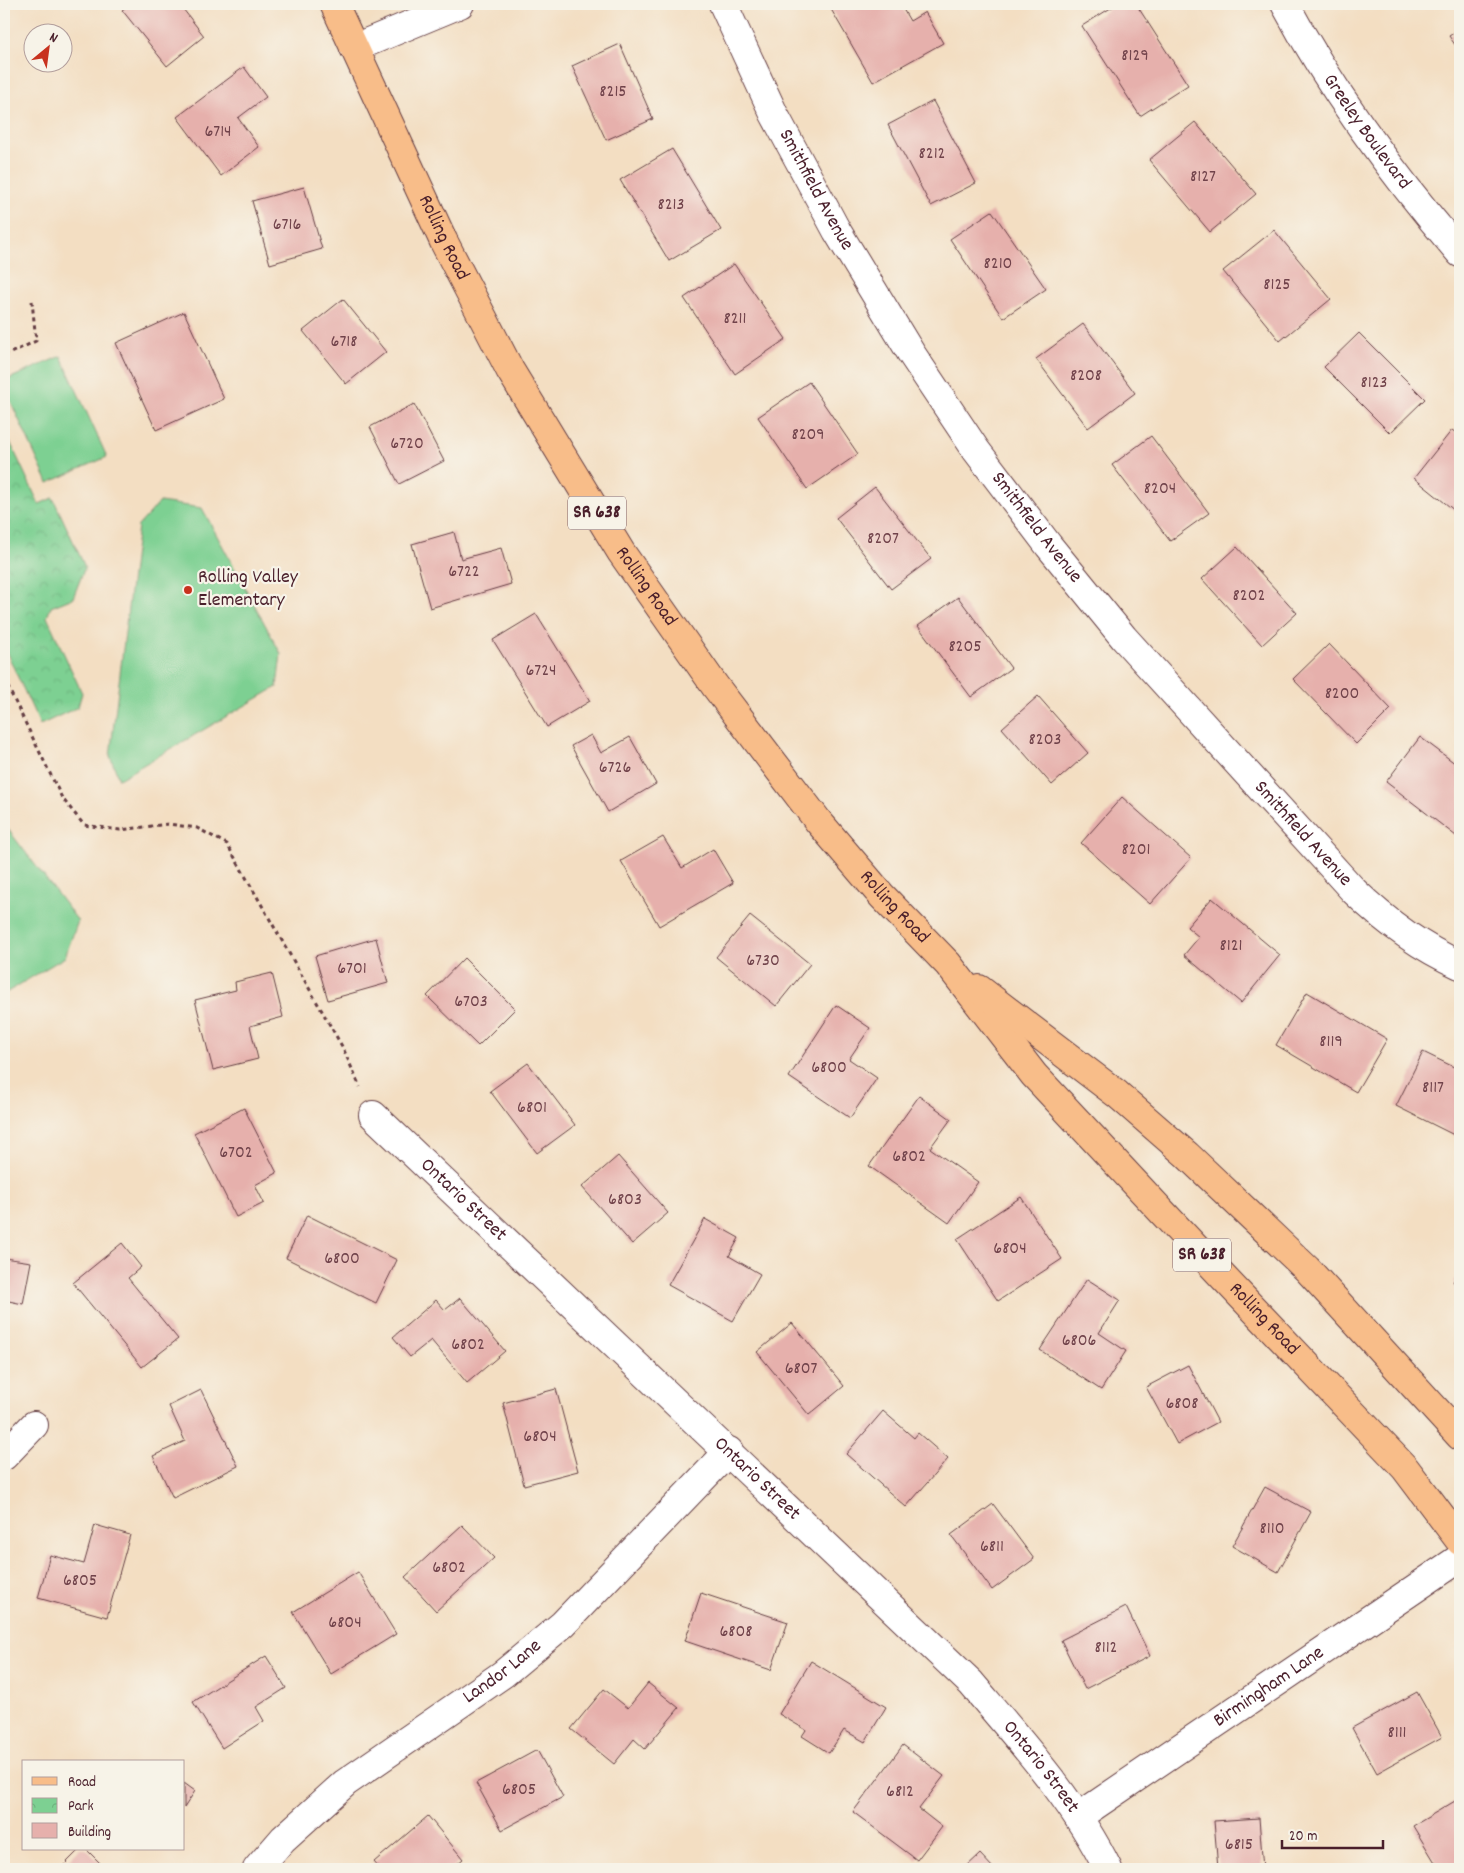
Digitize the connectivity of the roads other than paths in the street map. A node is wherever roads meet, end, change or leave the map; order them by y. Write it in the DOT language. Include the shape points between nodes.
graph roads {
  1 [pos="334,4"];
  2 [pos="460,4"];
  3 [pos="723,4"];
  4 [pos="1285,4"];
  5 [pos="354,48"];
  6 [pos="1460,253"];
  7 [pos="948,964"];
  8 [pos="1460,965"];
  9 [pos="373,1115"];
  10 [pos="34,1425"];
  11 [pos="1460,1436"];
  12 [pos="729,1451"];
  13 [pos="4,1456"];
  14 [pos="1460,1541"];
  15 [pos="1460,1558"];
  16 [pos="1078,1817"];
  17 [pos="257,1869"];
  18 [pos="1108,1869"];
  1 -- 5 [label="main road, Rolling Road / SR 638"];
  2 -- 5 [label="street"];
  3 -- 8 [label="street, Smithfield Avenue" via="774,114 836,231 976,450 1049,546 1124,638 1354,891 1398,930"];
  4 -- 6 [label="street, Greeley Boulevard" via="1336,91 1415,200"];
  5 -- 7 [label="main road, Rolling Road / SR 638" via="444,242 510,370 621,552 715,686 818,821 882,896"];
  7 -- 11 [label="main road, Rolling Road / SR 638" via="1118,1094 1187,1155 1307,1269"];
  7 -- 14 [label="main road, Rolling Road / SR 638" via="1034,1075 1405,1468"];
  9 -- 12 [label="street, Ontario Street"];
  10 -- 13 [label="street"];
  12 -- 16 [label="street, Ontario Street" via="971,1683"];
  12 -- 17 [label="street, Landor Lane" via="563,1624 503,1674 345,1783 282,1839"];
  15 -- 16 [label="street, Birmingham Lane"];
  16 -- 18 [label="street, Ontario Street"];
}
